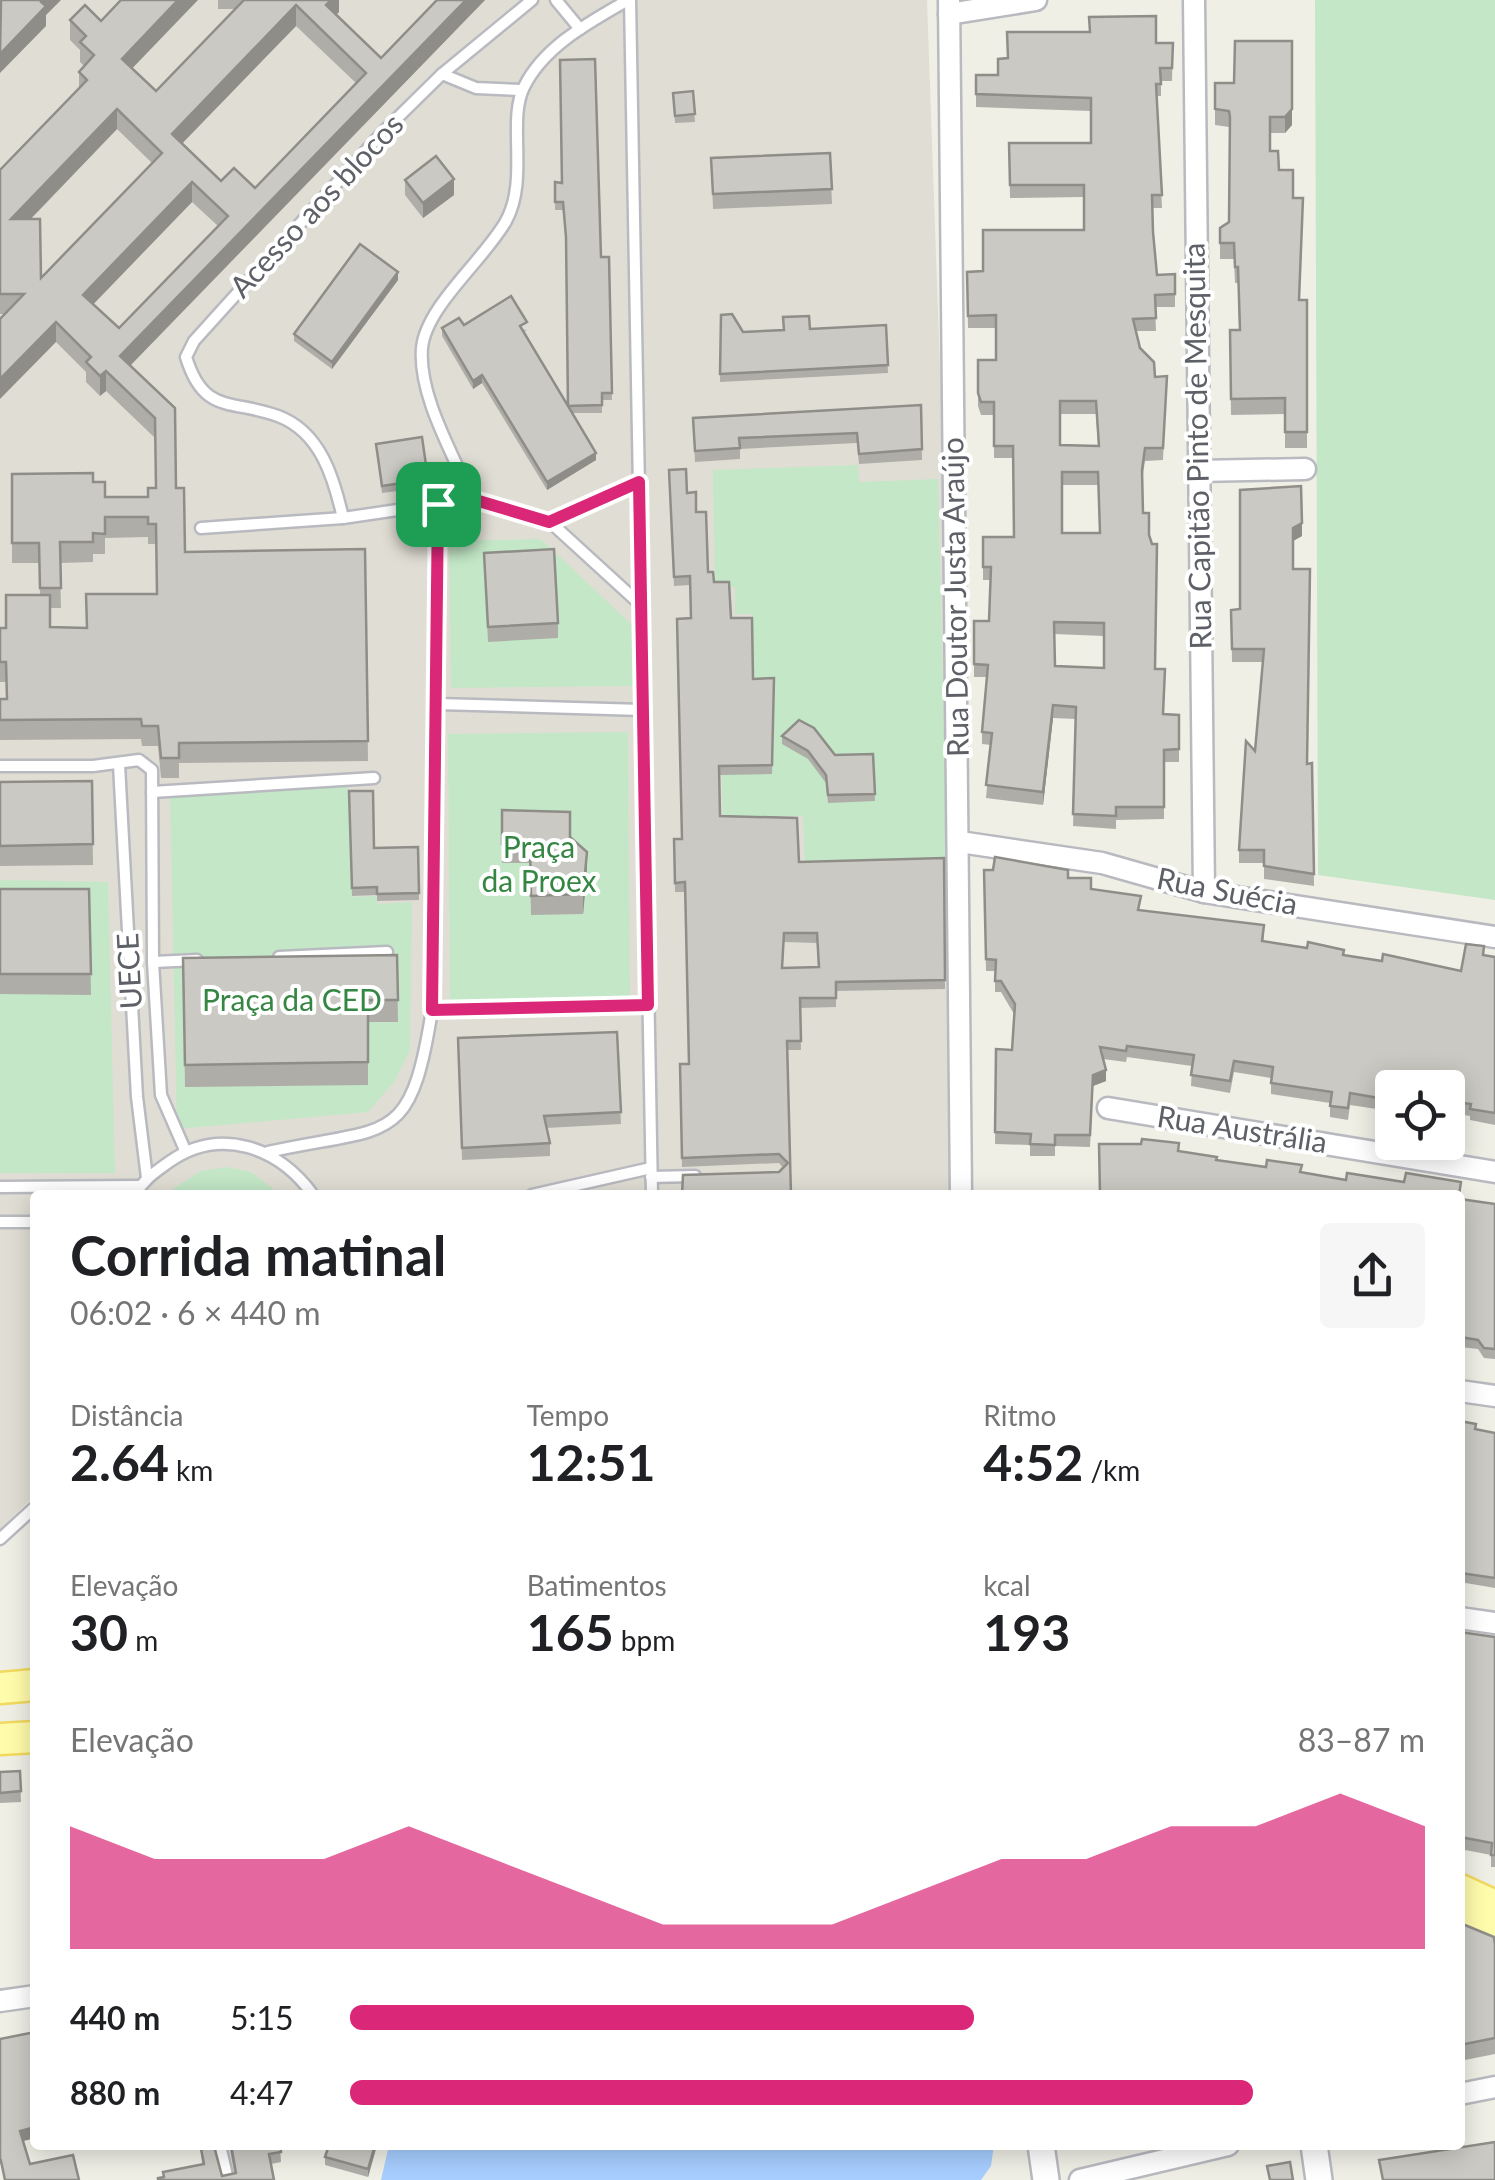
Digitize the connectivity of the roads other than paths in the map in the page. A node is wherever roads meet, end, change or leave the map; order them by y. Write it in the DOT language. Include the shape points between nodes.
graph roads {
  1 [pos="532,0"];
  2 [pos="556,0"];
  3 [pos="629,0"];
  4 [pos="1036,0"];
  5 [pos="1194,0"];
  6 [pos="949,7"];
  7 [pos="580,29"];
  8 [pos="442,74"];
  9 [pos="521,90"];
  10 [pos="1305,469"];
  11 [pos="1198,471"];
  12 [pos="639,482"];
  13 [pos="472,499"];
  14 [pos="438,504"];
  15 [pos="344,518"];
  16 [pos="549,522"];
  17 [pos="201,528"];
  18 [pos="642,606"];
  19 [pos="438,704"];
  20 [pos="642,710"];
  21 [pos="119,764"];
  22 [pos="0,766"];
  23 [pos="374,778"];
  24 [pos="152,792"];
  25 [pos="960,842"];
  26 [pos="1204,892"];
  27 [pos="1495,937"];
  28 [pos="388,952"];
  29 [pos="272,957"];
  30 [pos="206,960"];
  31 [pos="153,962"];
  32 [pos="648,1005"];
  33 [pos="432,1010"];
  34 [pos="1108,1108"];
  35 [pos="186,1150"];
  36 [pos="268,1152"];
  37 [pos="1495,1172"];
  38 [pos="651,1173"];
  39 [pos="706,1175"];
  40 [pos="141,1186"];
  41 [pos="0,1187"];
  42 [pos="309,1190"];
  43 [pos="559,1190"];
  44 [pos="652,1190"];
  45 [pos="961,1190"];
  46 [pos="0,1222"];
  47 [pos="30,1222"];
  48 [pos="1465,1392"];
  49 [pos="1495,1396"];
  50 [pos="30,1512"];
  51 [pos="0,1539"];
  52 [pos="1465,1619"];
  53 [pos="1495,1623"];
  54 [pos="30,1685"];
  55 [pos="0,1688"];
  56 [pos="30,1737"];
  57 [pos="0,1739"];
  58 [pos="1465,1892"];
  59 [pos="1495,1906"];
  60 [pos="1465,1921"];
  61 [pos="1495,1935"];
  62 [pos="30,1997"];
  63 [pos="0,2001"];
  64 [pos="1495,2086"];
  65 [pos="1465,2093"];
  66 [pos="221,2150"];
  67 [pos="1041,2150"];
  68 [pos="1207,2150"];
  69 [pos="1315,2150"];
  70 [pos="228,2180"];
  71 [pos="1046,2180"];
  72 [pos="1080,2180"];
  73 [pos="1319,2180"];
  1 -- 8 [label="lane, Acesso aos blocos"];
  2 -- 7 [label="lane"];
  3 -- 7 [label="lane"];
  3 -- 12 [label="lane"];
  4 -- 6 [label="street"];
  5 -- 11 [label="street, Rua Capitão Pinto de Mesquita"];
  6 -- 25 [label="street, Rua Doutor Justa Araújo"];
  7 -- 9 [label="lane" via="538,64"];
  8 -- 9 [label="lane" via="476,88"];
  8 -- 15 [label="lane, Acesso aos blocos" via="316,204 186,357 208,397 278,416 300,429 328,464"];
  9 -- 13 [label="lane" via="514,204 423,339 424,374"];
  10 -- 11 [label="street"];
  11 -- 26 [label="street, Rua Capitão Pinto de Mesquita"];
  12 -- 16 [label="lane"];
  12 -- 18 [label="lane"];
  13 -- 14 [label="lane"];
  13 -- 16 [label="lane"];
  14 -- 15 [label="lane"];
  14 -- 19 [label="lane"];
  15 -- 17 [label="lane"];
  16 -- 18 [label="lane"];
  18 -- 20 [label="lane"];
  19 -- 20 [label="lane"];
  19 -- 33 [label="lane"];
  20 -- 32 [label="lane"];
  21 -- 22 [label="lane"];
  21 -- 24 [label="lane" via="146,762"];
  21 -- 40 [label="lane, UECE"];
  23 -- 24 [label="lane"];
  24 -- 31 [label="lane"];
  25 -- 26 [label="street, Rua Suécia" via="1102,863"];
  25 -- 45 [label="street, Rua Doutor Justa Araújo"];
  26 -- 27 [label="street, Rua Suécia"];
  28 -- 29 [label="lane"];
  30 -- 31 [label="lane"];
  31 -- 35 [label="lane" via="160,1096"];
  32 -- 33 [label="lane"];
  32 -- 38 [label="lane"];
  33 -- 36 [label="lane" via="423,1067 401,1113 369,1132"];
  34 -- 37 [label="street, Rua Austrália"];
  35 -- 36 [label="lane" via="215,1143"];
  35 -- 40 [label="lane"];
  36 -- 42 [label="lane"];
  38 -- 39 [label="lane"];
  38 -- 43 [label="lane"];
  38 -- 44 [label="lane"];
  40 -- 41 [label="lane"];
  46 -- 47 [label="lane"];
  48 -- 49 [label="street"];
  50 -- 51 [label="lane"];
  52 -- 53 [label="street"];
  54 -- 55 [label="main road"];
  56 -- 57 [label="main road"];
  58 -- 59 [label="main road"];
  60 -- 61 [label="main road"];
  62 -- 63 [label="street"];
  64 -- 65 [label="street"];
  66 -- 70 [label="lane"];
  67 -- 71 [label="street"];
  68 -- 72 [label="street"];
  69 -- 73 [label="street"];
}
